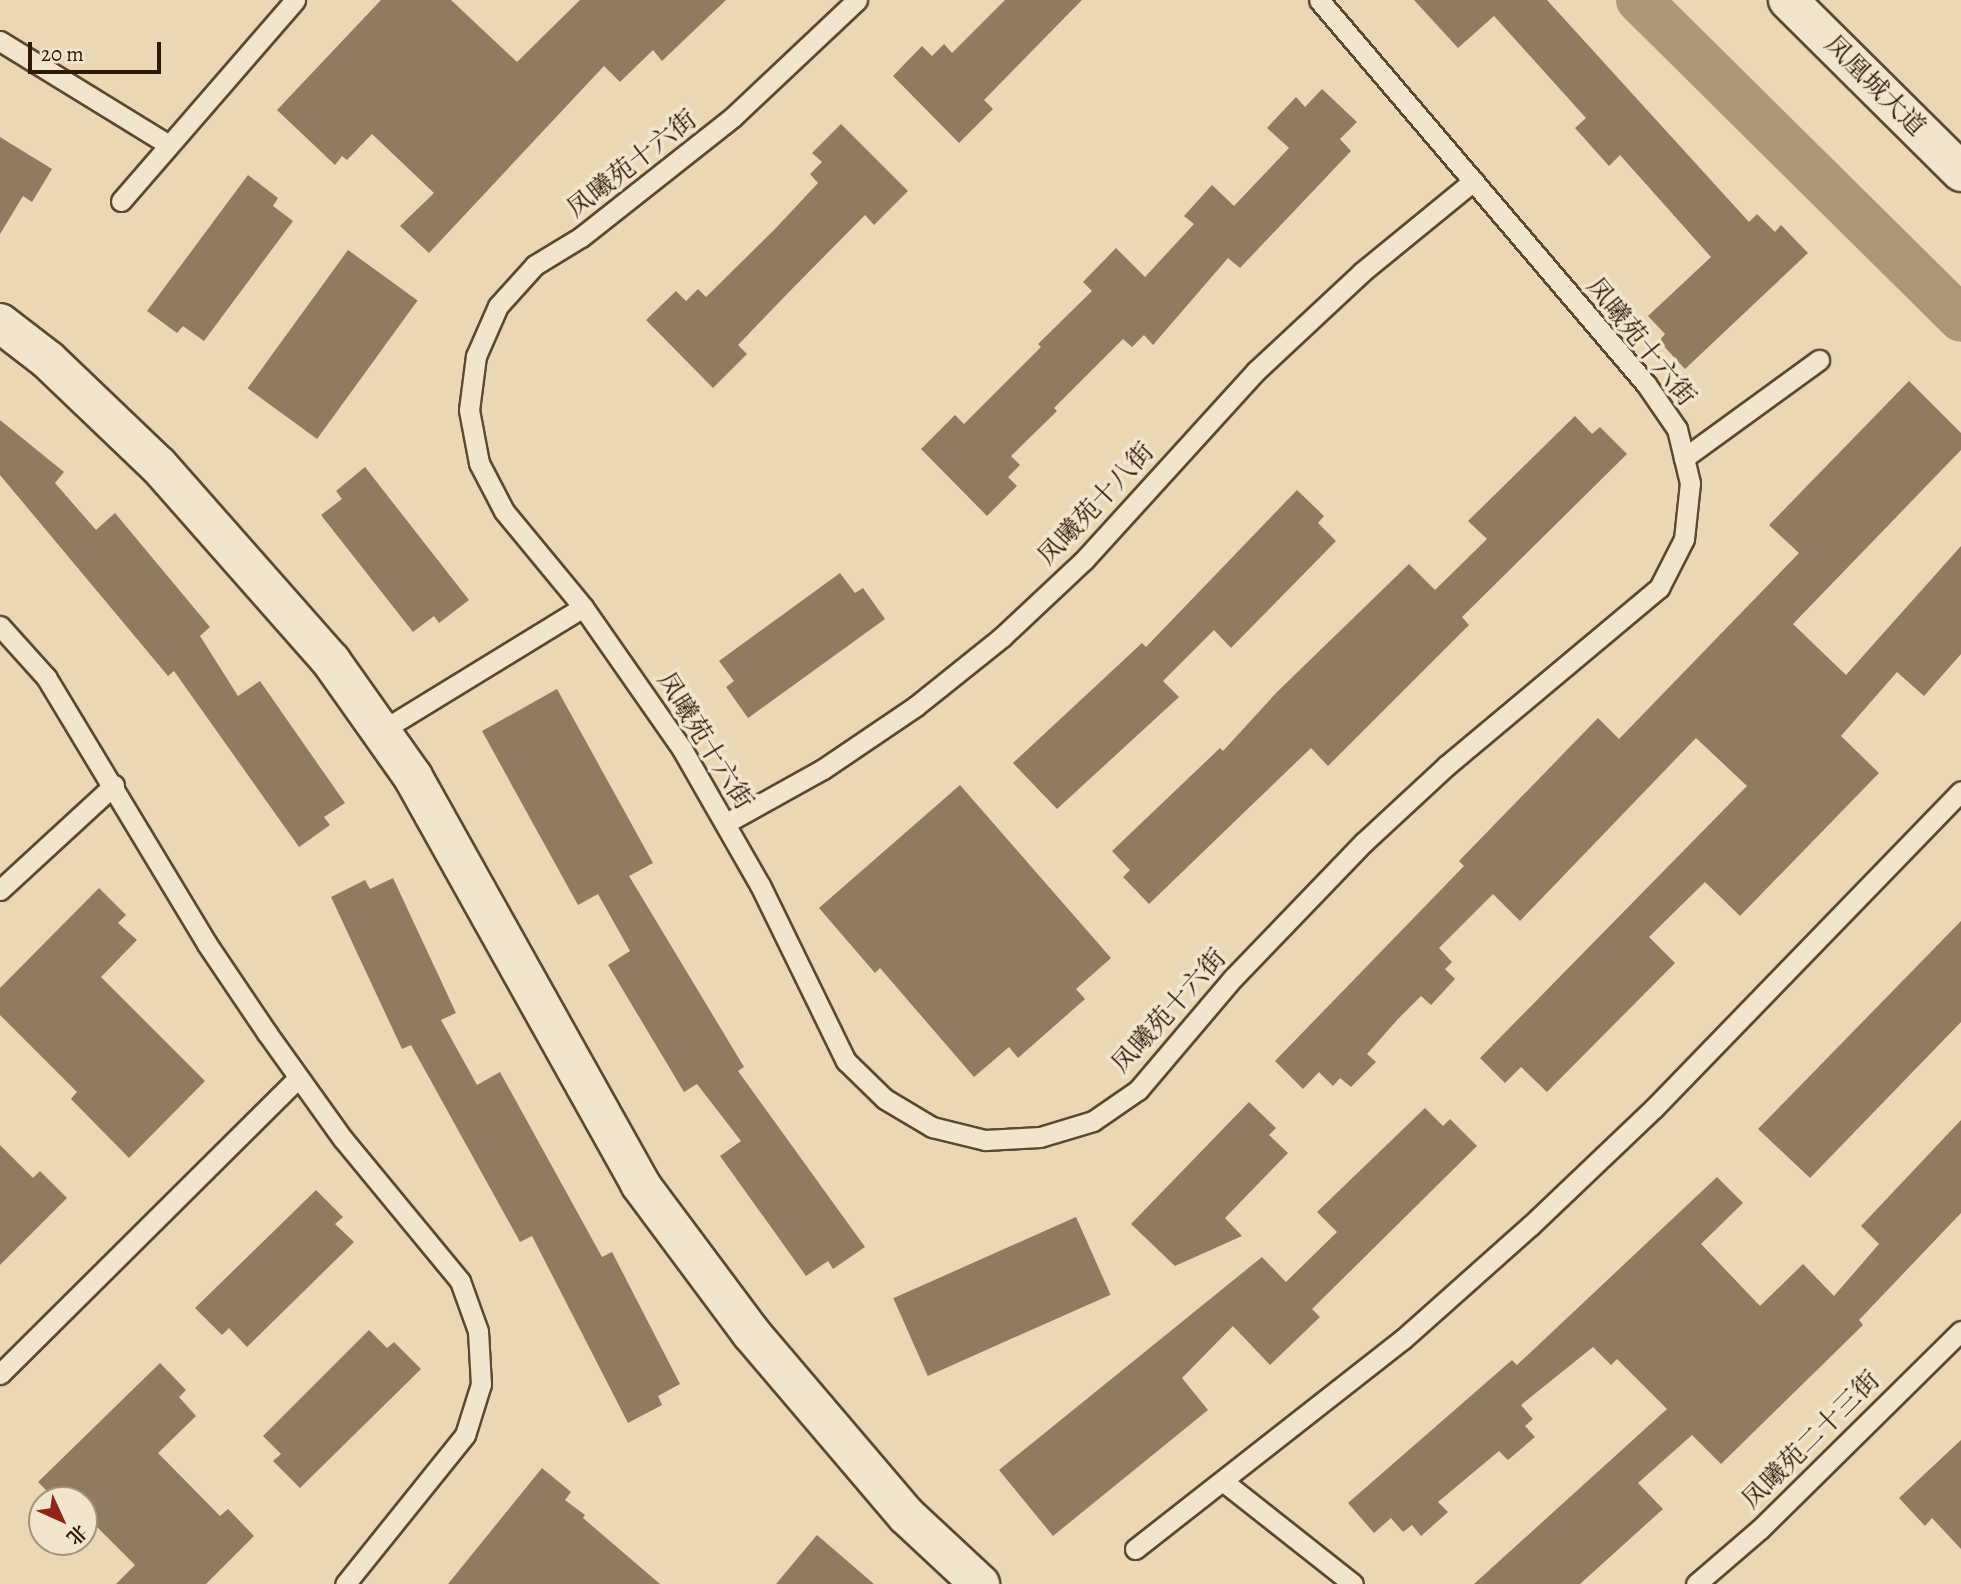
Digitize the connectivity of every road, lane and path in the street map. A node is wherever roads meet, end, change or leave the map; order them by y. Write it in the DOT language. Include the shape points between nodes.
graph roads {
  1 [pos="295,0"];
  2 [pos="857,0"];
  3 [pos="1319,0"];
  4 [pos="1788,0"];
  5 [pos="0,41"];
  6 [pos="169,145"];
  7 [pos="1961,172"];
  8 [pos="1473,181"];
  9 [pos="121,201"];
  10 [pos="0,323"];
  11 [pos="1819,360"];
  12 [pos="1684,458"];
  13 [pos="583,607"];
  14 [pos="0,626"];
  15 [pos="381,731"];
  16 [pos="114,785"];
  17 [pos="1961,791"];
  18 [pos="726,823"];
  19 [pos="0,890"];
  20 [pos="298,1077"];
  21 [pos="1961,1331"];
  22 [pos="0,1374"];
  23 [pos="1224,1482"];
  24 [pos="1135,1549"];
  25 [pos="345,1584"];
  26 [pos="980,1584"];
  27 [pos="1353,1584"];
  28 [pos="1696,1584"];
  1 -- 6 [label="lane"];
  2 -- 13 [label="lane, 凤曦苑十六街" via="733,117 582,237 535,265 498,306 476,356 469,410 479,463 504,511"];
  3 -- 8 [label="lane, 凤曦苑十六街"];
  4 -- 7 [label="street, 凤凰城大道"];
  5 -- 6 [label="lane"];
  6 -- 9 [label="lane"];
  8 -- 12 [label="lane, 凤曦苑十六街" via="1646,384 1677,429"];
  8 -- 18 [label="lane, 凤曦苑十八街" via="1362,272 1256,371 1084,560 1002,637 858,746"];
  10 -- 15 [label="street" via="48,360 159,466 331,661"];
  11 -- 12 [label="lane"];
  12 -- 18 [label="lane, 凤曦苑十六街" via="1690,483 1684,539 1659,588 1456,757 1364,842 1234,977 1138,1090 1093,1121 1041,1138 985,1140 932,1127 885,1100 846,1061"];
  13 -- 15 [label="lane"];
  13 -- 18 [label="lane, 凤曦苑十六街" via="661,718"];
  14 -- 16 [label="lane" via="46,677"];
  15 -- 26 [label="street" via="414,777 640,1184 751,1333 907,1516"];
  16 -- 19 [label="lane"];
  16 -- 20 [label="lane" via="207,944"];
  17 -- 23 [label="lane" via="1654,1108 1530,1226 1403,1339"];
  20 -- 22 [label="lane"];
  20 -- 25 [label="lane" via="460,1281 478,1331 481,1384 465,1435"];
  21 -- 28 [label="lane, 凤曦苑二十三街" via="1760,1529"];
  23 -- 24 [label="lane"];
  23 -- 27 [label="lane"];
}
